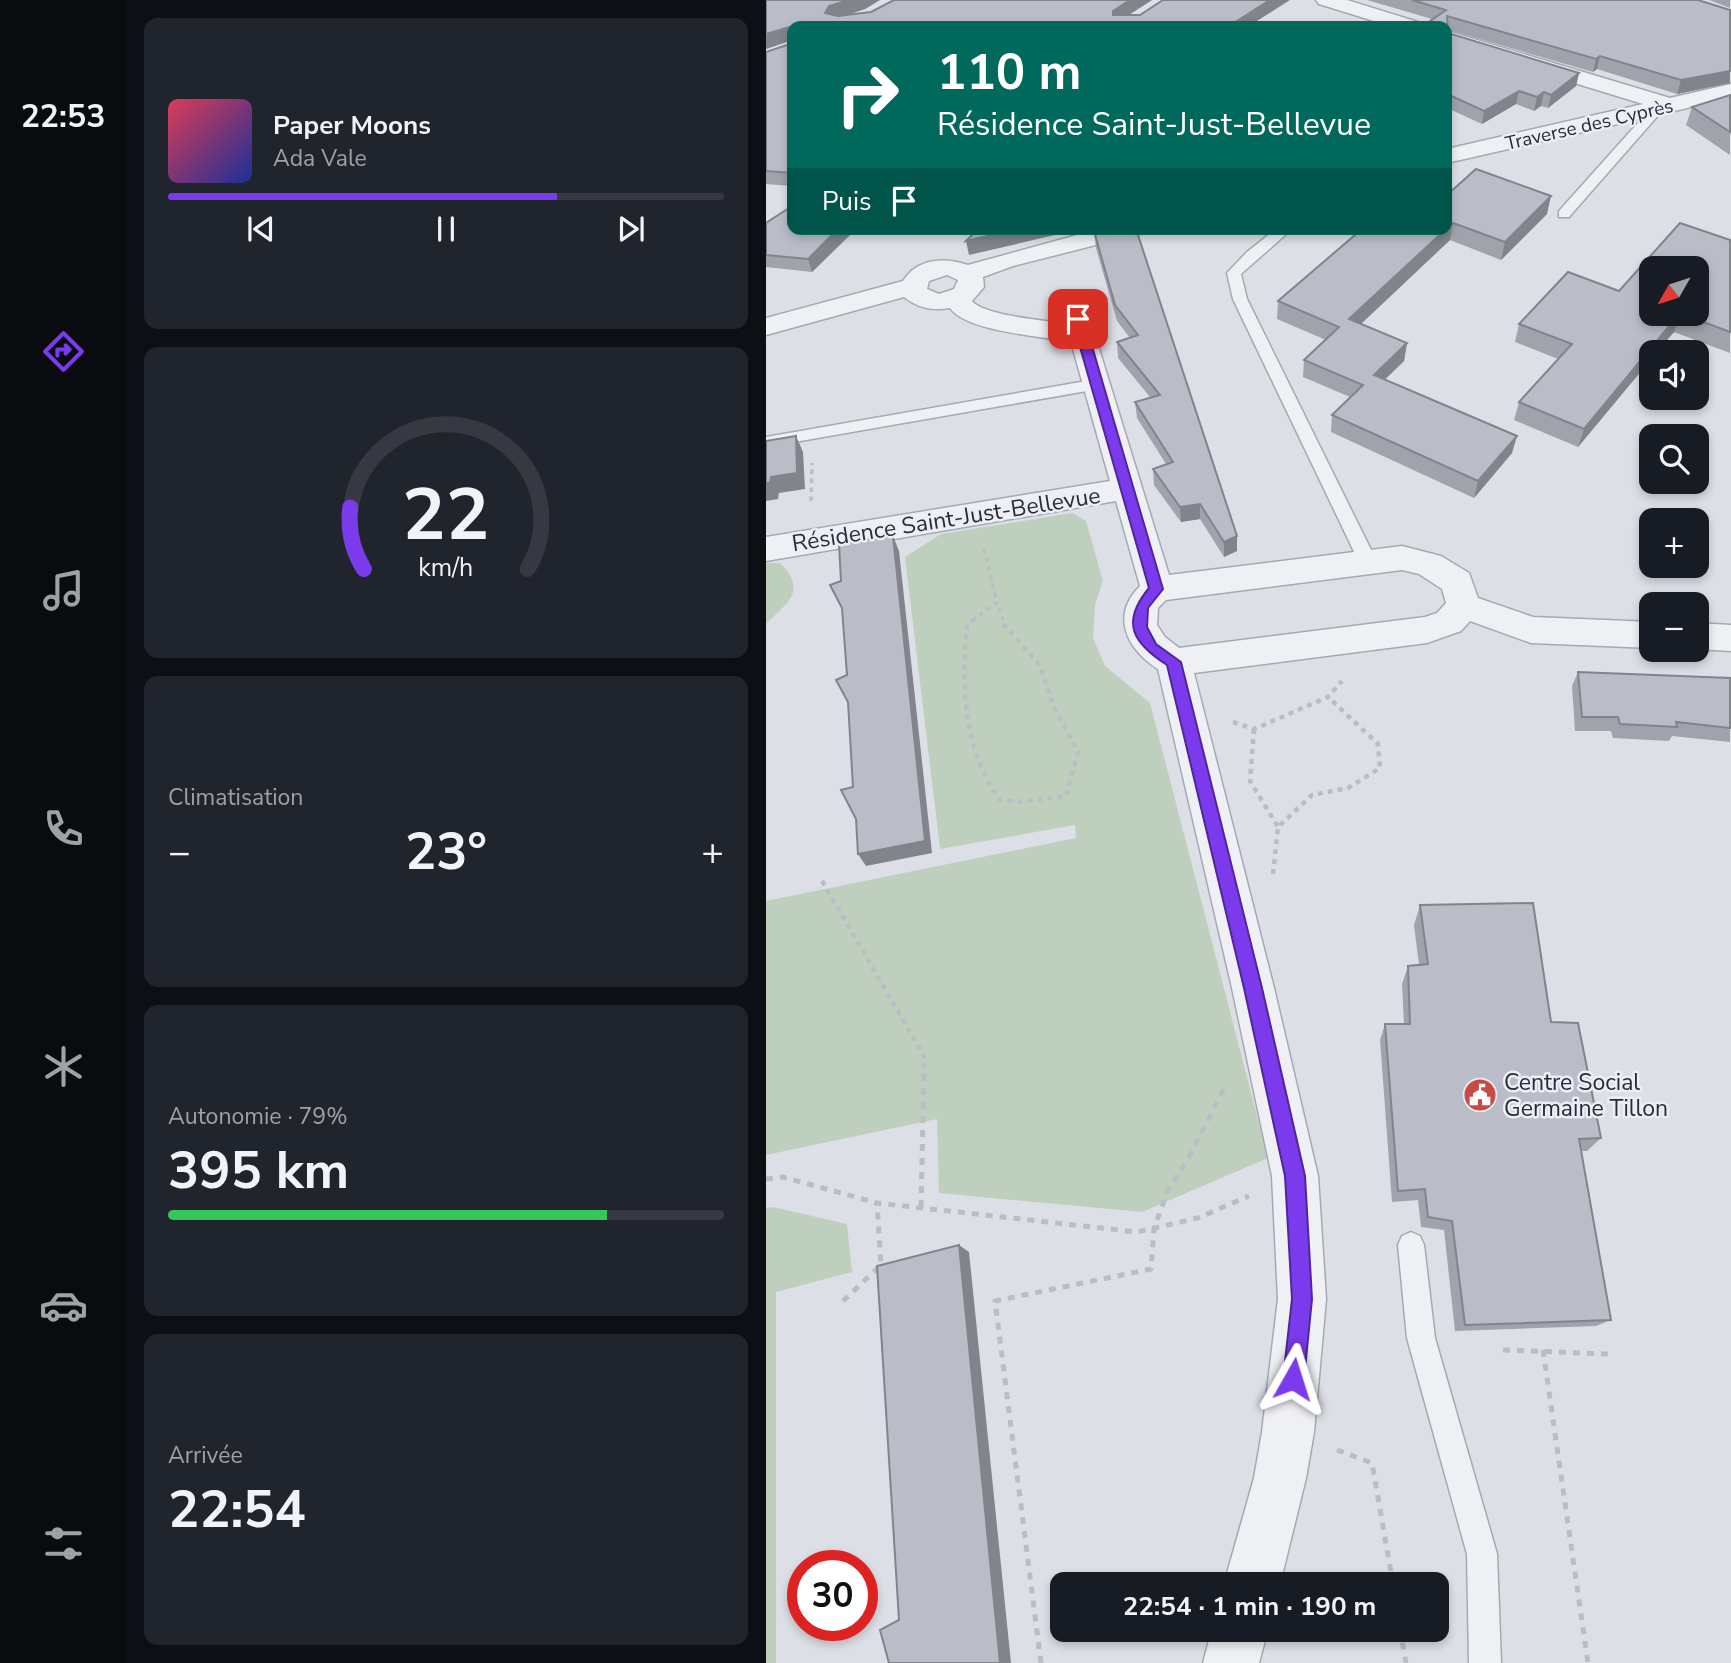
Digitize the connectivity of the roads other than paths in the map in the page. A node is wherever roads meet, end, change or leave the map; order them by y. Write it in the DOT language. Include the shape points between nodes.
graph roads {
  1 [pos="1326,0"];
  2 [pos="1395,21"];
  3 [pos="1452,39"];
  4 [pos="1728,92"];
  5 [pos="1663,107"];
  6 [pos="1452,155"];
  7 [pos="1564,214"];
  8 [pos="1106,235"];
  9 [pos="1277,235"];
  10 [pos="959,263"];
  11 [pos="913,286"];
  12 [pos="957,299"];
  13 [pos="766,327"];
  14 [pos="1098,384"];
  15 [pos="766,442"];
  16 [pos="1126,489"];
  17 [pos="766,549"];
  18 [pos="1368,562"];
  19 [pos="1157,589"];
  20 [pos="1464,606"];
  21 [pos="1639,634"];
  22 [pos="1709,637"];
  23 [pos="1730,638"];
  24 [pos="1174,662"];
  25 [pos="1411,1245"];
  26 [pos="1255,1572"];
  27 [pos="1237,1642"];
  28 [pos="1231,1663"];
  29 [pos="1485,1663"];
  1 -- 2 [label="street"];
  3 -- 5 [label="street"];
  4 -- 5 [label="street, Traverse des Cyprès"];
  5 -- 6 [label="street, Traverse des Cyprès"];
  5 -- 7 [label="lane"];
  8 -- 10 [label="street" via="1004,261"];
  9 -- 18 [label="lane" via="1234,273 1240,299"];
  10 -- 11 [label="street" via="929,270"];
  10 -- 12 [label="street" via="973,279 972,286"];
  11 -- 12 [label="street" via="925,300"];
  11 -- 13 [label="street"];
  12 -- 14 [label="street, Résidence Saint-Just-Bellevue" via="966,311 990,319 1078,319"];
  14 -- 15 [label="lane"];
  14 -- 16 [label="street, Résidence Saint-Just-Bellevue"];
  16 -- 17 [label="street, Résidence Saint-Just-Bellevue"];
  16 -- 19 [label="street, Résidence Saint-Just-Bellevue"];
  18 -- 19 [label="street"];
  18 -- 20 [label="street" via="1402,558 1429,564 1457,582"];
  19 -- 24 [label="street" via="1142,607 1140,627 1151,648"];
  20 -- 21 [label="street" via="1531,630"];
  20 -- 24 [label="street" via="1449,622 1427,630"];
  22 -- 23 [label="street"];
  24 -- 26 [label="street" via="1295,1176 1302,1299 1288,1432"];
  25 -- 29 [label="lane" via="1421,1338 1482,1554"];
  27 -- 28 [label="street"];
}
